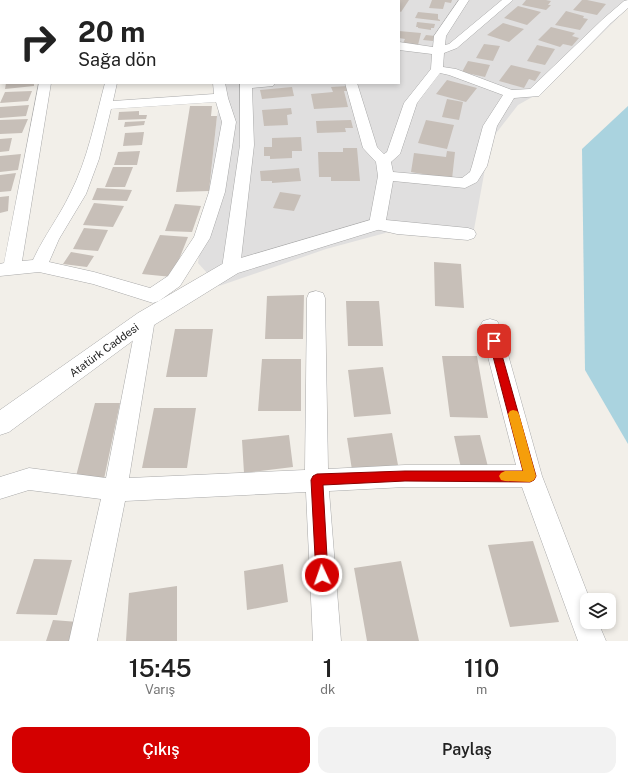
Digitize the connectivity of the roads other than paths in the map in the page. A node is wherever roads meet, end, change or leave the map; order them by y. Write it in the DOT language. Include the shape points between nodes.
graph roads {
  1 [pos="464,0"];
  2 [pos="508,0"];
  3 [pos="628,3"];
  4 [pos="400,46"];
  5 [pos="440,51"];
  6 [pos="437,69"];
  7 [pos="45,84"];
  8 [pos="111,84"];
  9 [pos="246,84"];
  10 [pos="351,84"];
  11 [pos="220,91"];
  12 [pos="510,94"];
  13 [pos="106,105"];
  14 [pos="383,161"];
  15 [pos="386,176"];
  16 [pos="378,224"];
  17 [pos="468,234"];
  18 [pos="39,266"];
  19 [pos="231,268"];
  20 [pos="6,270"];
  21 [pos="316,298"];
  22 [pos="146,320"];
  23 [pos="490,326"];
  24 [pos="0,424"];
  25 [pos="530,476"];
  26 [pos="317,480"];
  27 [pos="0,488"];
  28 [pos="115,490"];
  29 [pos="83,641"];
  30 [pos="326,641"];
  31 [pos="592,641"];
  1 -- 5 [label="street" via="440,36"];
  2 -- 5 [label="street" via="453,46"];
  3 -- 12 [label="street" via="534,93"];
  4 -- 5 [label="street"];
  5 -- 6 [label="street"];
  6 -- 12 [label="street" via="452,72"];
  6 -- 14 [label="street" via="411,103 393,154"];
  7 -- 20 [label="street"];
  8 -- 13 [label="street"];
  9 -- 19 [label="street" via="247,145"];
  10 -- 14 [label="street" via="370,148"];
  11 -- 13 [label="street"];
  11 -- 18 [label="street" via="229,122 217,192 202,238 174,281 153,296 94,278"];
  12 -- 15 [label="street" via="490,125 478,171 472,180 464,183"];
  13 -- 18 [label="street" via="92,159 78,194 51,239"];
  14 -- 15 [label="street"];
  15 -- 16 [label="street"];
  16 -- 17 [label="street"];
  16 -- 19 [label="street, Atatürk Caddesi"];
  18 -- 20 [label="street"];
  19 -- 22 [label="street, Atatürk Caddesi"];
  21 -- 26 [label="street"];
  22 -- 24 [label="street, Atatürk Caddesi"];
  22 -- 28 [label="street"];
  23 -- 25 [label="street"];
  25 -- 26 [label="street" via="405,476"];
  25 -- 31 [label="street"];
  26 -- 28 [label="street"];
  26 -- 30 [label="street"];
  27 -- 28 [label="street" via="29,479"];
  28 -- 29 [label="street"];
}
